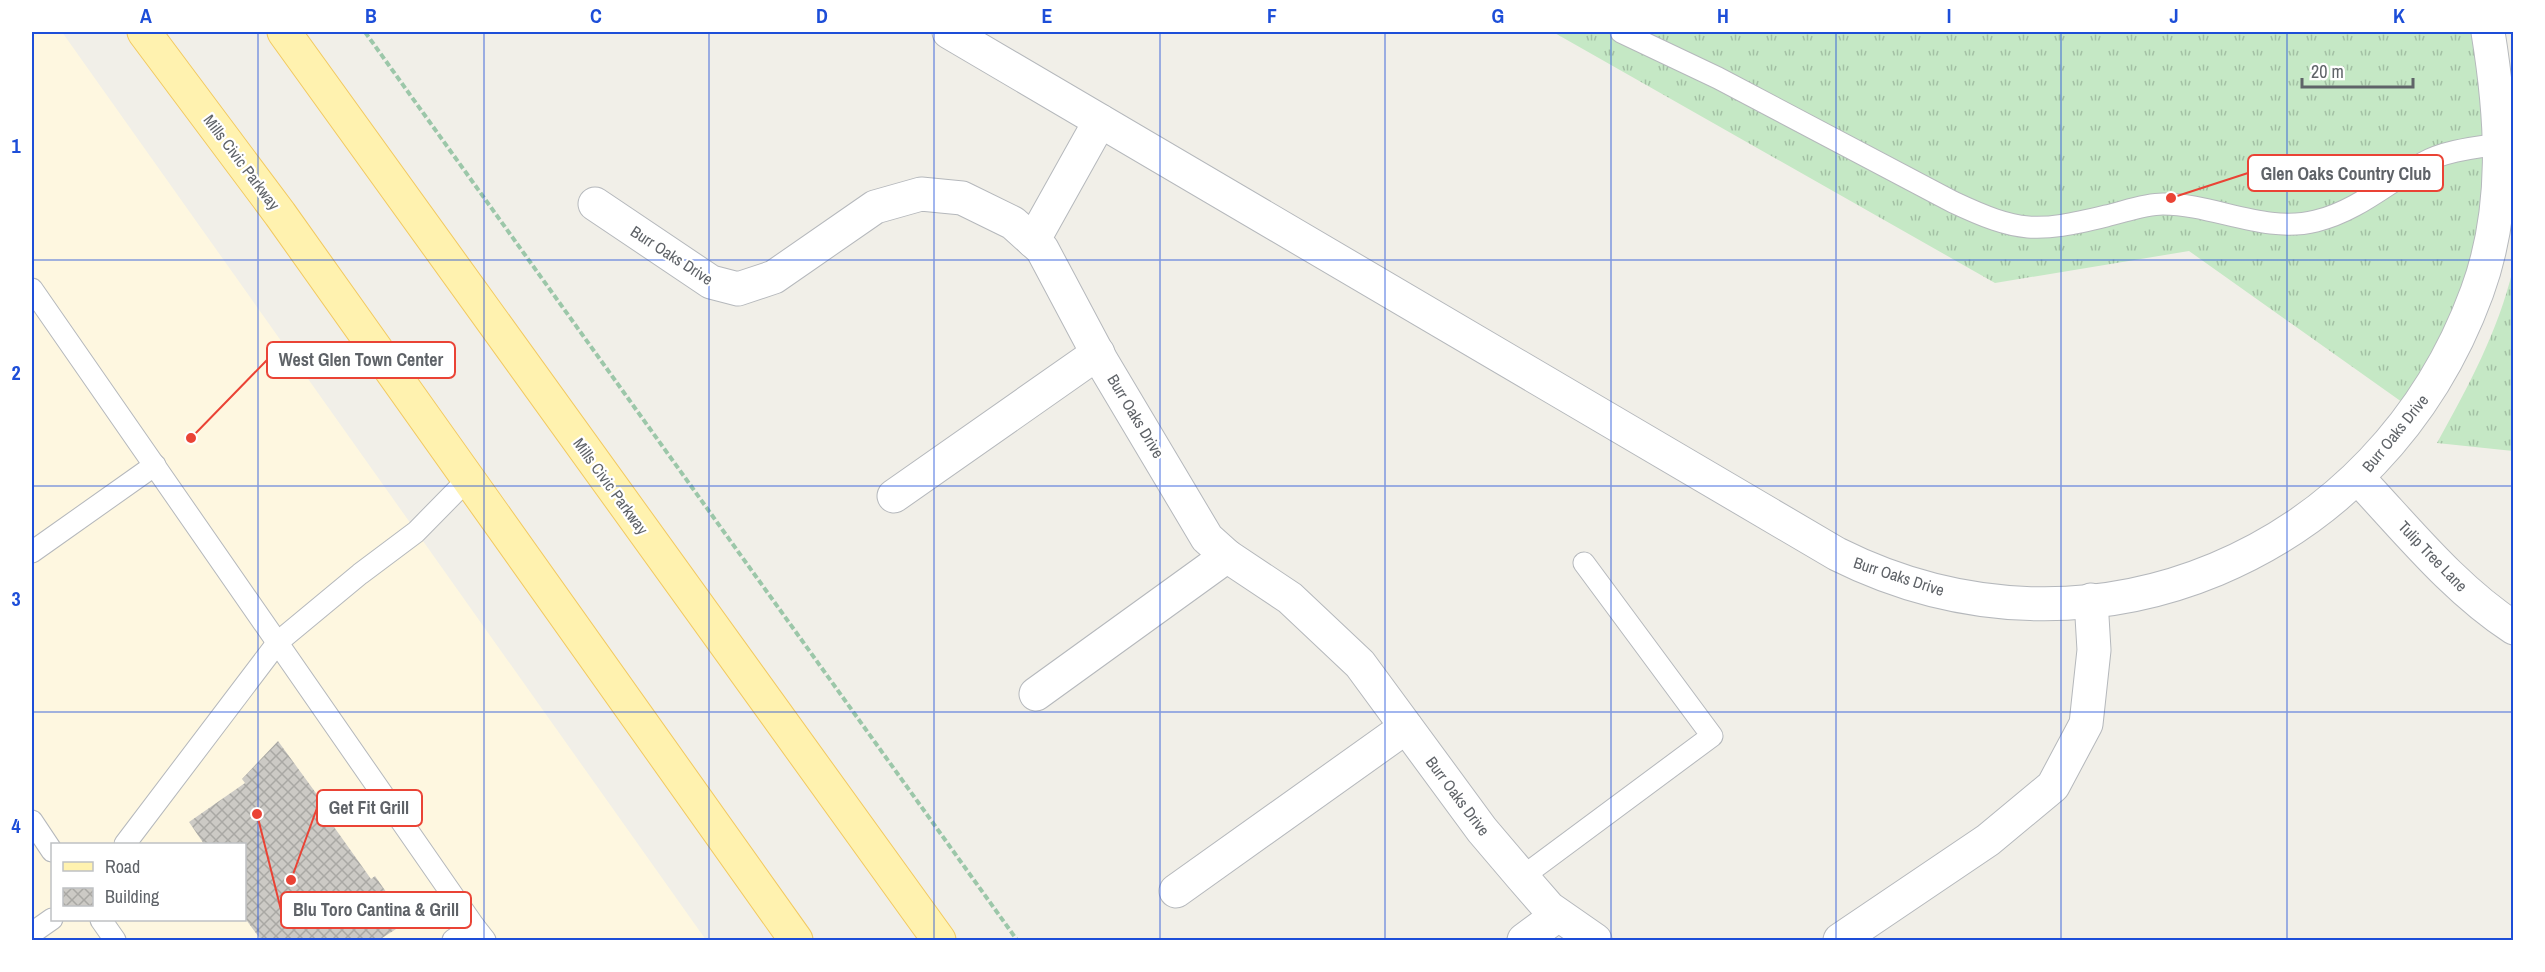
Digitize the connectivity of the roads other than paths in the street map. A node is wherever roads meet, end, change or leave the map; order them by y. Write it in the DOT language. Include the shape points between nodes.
graph roads {
  1 [pos="144,32"];
  2 [pos="284,32"];
  3 [pos="949,32"];
  4 [pos="1622,32"];
  5 [pos="2487,32"];
  6 [pos="1100,121"];
  7 [pos="2506,142"];
  8 [pos="595,204"];
  9 [pos="1033,240"];
  10 [pos="32,289"];
  11 [pos="1098,353"];
  12 [pos="155,465"];
  13 [pos="469,478"];
  14 [pos="2358,478"];
  15 [pos="894,496"];
  16 [pos="32,552"];
  17 [pos="1227,556"];
  18 [pos="1584,563"];
  19 [pos="2091,600"];
  20 [pos="2514,628"];
  21 [pos="278,642"];
  22 [pos="1036,694"];
  23 [pos="1406,727"];
  24 [pos="126,843"];
  25 [pos="1522,877"];
  26 [pos="1176,891"];
  27 [pos="1558,915"];
  28 [pos="51,920"];
  29 [pos="102,921"];
  30 [pos="32,933"];
  31 [pos="480,933"];
  32 [pos="116,940"];
  33 [pos="453,940"];
  34 [pos="796,940"];
  35 [pos="939,940"];
  36 [pos="1524,940"];
  37 [pos="1595,940"];
  38 [pos="1840,940"];
  1 -- 13 [label="main road, Mills Civic Parkway"];
  2 -- 35 [label="main road, Mills Civic Parkway"];
  3 -- 6 [label="street, Burr Oaks Drive"];
  4 -- 7 [label="lane" via="1953,202 2024,228 2049,229 2161,204 2284,225 2314,222 2358,205 2424,162"];
  5 -- 7 [label="street, Burr Oaks Drive"];
  6 -- 9 [label="street"];
  6 -- 19 [label="street, Burr Oaks Drive" via="1811,540 1865,568 1929,590 1995,601"];
  7 -- 14 [label="street, Burr Oaks Drive" via="2478,290 2452,351 2416,412"];
  8 -- 9 [label="street, Burr Oaks Drive" via="711,282 738,289 774,277 875,207 921,194 962,198 1013,223"];
  9 -- 11 [label="street, Burr Oaks Drive"];
  10 -- 12 [label="lane"];
  11 -- 15 [label="street"];
  11 -- 17 [label="street, Burr Oaks Drive" via="1207,538"];
  12 -- 16 [label="lane"];
  12 -- 21 [label="lane"];
  13 -- 21 [label="lane" via="416,532"];
  13 -- 34 [label="main road, Mills Civic Parkway"];
  14 -- 19 [label="street, Burr Oaks Drive" via="2323,508 2267,545 2205,574 2142,593"];
  14 -- 20 [label="street, Tulip Tree Lane" via="2454,580 2490,613"];
  17 -- 22 [label="street"];
  17 -- 23 [label="street, Burr Oaks Drive" via="1290,598 1360,664"];
  18 -- 25 [label="lane" via="1712,736"];
  19 -- 38 [label="street" via="2094,650 2086,724 2053,786 1988,840"];
  21 -- 24 [label="lane"];
  21 -- 31 [label="lane"];
  23 -- 25 [label="street, Burr Oaks Drive"];
  23 -- 26 [label="street"];
  25 -- 27 [label="street, Burr Oaks Drive"];
  27 -- 36 [label="street"];
  27 -- 37 [label="street, Burr Oaks Drive"];
  28 -- 30 [label="lane"];
  29 -- 32 [label="lane"];
  31 -- 33 [label="lane"];
}
